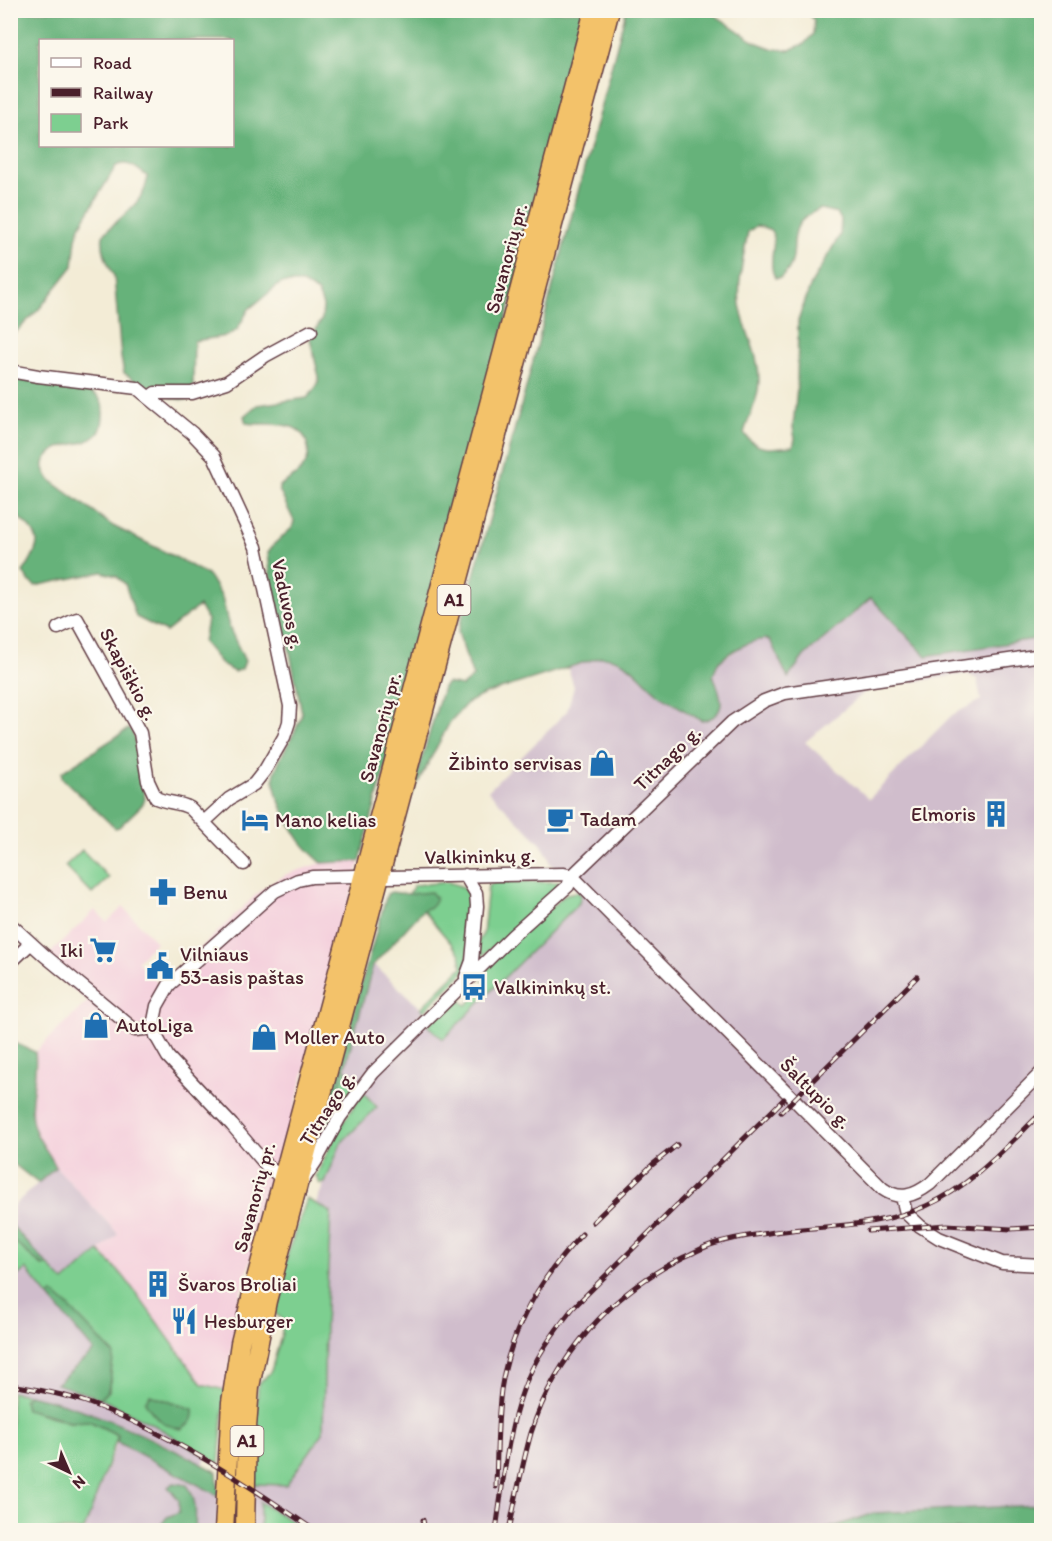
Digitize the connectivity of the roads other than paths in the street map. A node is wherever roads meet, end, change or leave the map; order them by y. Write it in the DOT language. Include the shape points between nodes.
graph roads {
  1 [pos="594,10"];
  2 [pos="610,10"];
  3 [pos="311,331"];
  4 [pos="10,371"];
  5 [pos="150,397"];
  6 [pos="58,628"];
  7 [pos="1041,655"];
  8 [pos="204,822"];
  9 [pos="244,864"];
  10 [pos="465,875"];
  11 [pos="356,876"];
  12 [pos="572,876"];
  13 [pos="388,877"];
  14 [pos="10,924"];
  15 [pos="31,944"];
  16 [pos="10,963"];
  17 [pos="460,988"];
  18 [pos="154,1028"];
  19 [pos="1041,1072"];
  20 [pos="290,1185"];
  21 [pos="902,1197"];
  22 [pos="1041,1265"];
  23 [pos="224,1530"];
  24 [pos="245,1530"];
  1 -- 20 [label="highway, Savanorių pr. / A1"];
  2 -- 20 [label="highway, Savanorių pr. / A1"];
  3 -- 5 [label="street" via="227,382 192,393 155,393"];
  4 -- 5 [label="street, Vaduvos g." via="137,388"];
  5 -- 8 [label="street, Vaduvos g." via="214,456 250,531 291,706 284,737 265,770"];
  6 -- 8 [label="street, Skapiškio g." via="77,619 98,655 140,733 148,781 156,798 183,804"];
  7 -- 12 [label="street, Titnago g." via="819,687 764,701 732,722"];
  8 -- 9 [label="street, Skapiškio g."];
  10 -- 12 [label="street, Valkininkų g."];
  10 -- 13 [label="street, Valkininkų g."];
  10 -- 17 [label="street" via="476,893 477,906 472,961"];
  11 -- 18 [label="street" via="298,880 275,891 169,985 157,1006"];
  12 -- 17 [label="street, Titnago g." via="552,902"];
  12 -- 21 [label="street, Šaltupio g." via="883,1189"];
  14 -- 15 [label="street"];
  15 -- 16 [label="street"];
  15 -- 18 [label="street" via="135,1030"];
  17 -- 20 [label="street, Titnago g." via="354,1095"];
  18 -- 20 [label="street" via="168,1057 267,1166"];
  19 -- 21 [label="street" via="930,1184 918,1193"];
  20 -- 23 [label="highway, Savanorių pr. / A1" via="253,1290 236,1366"];
  20 -- 24 [label="highway, Savanorių pr. / A1" via="250,1387"];
  21 -- 22 [label="street" via="906,1214 939,1238 1002,1263"];
}
